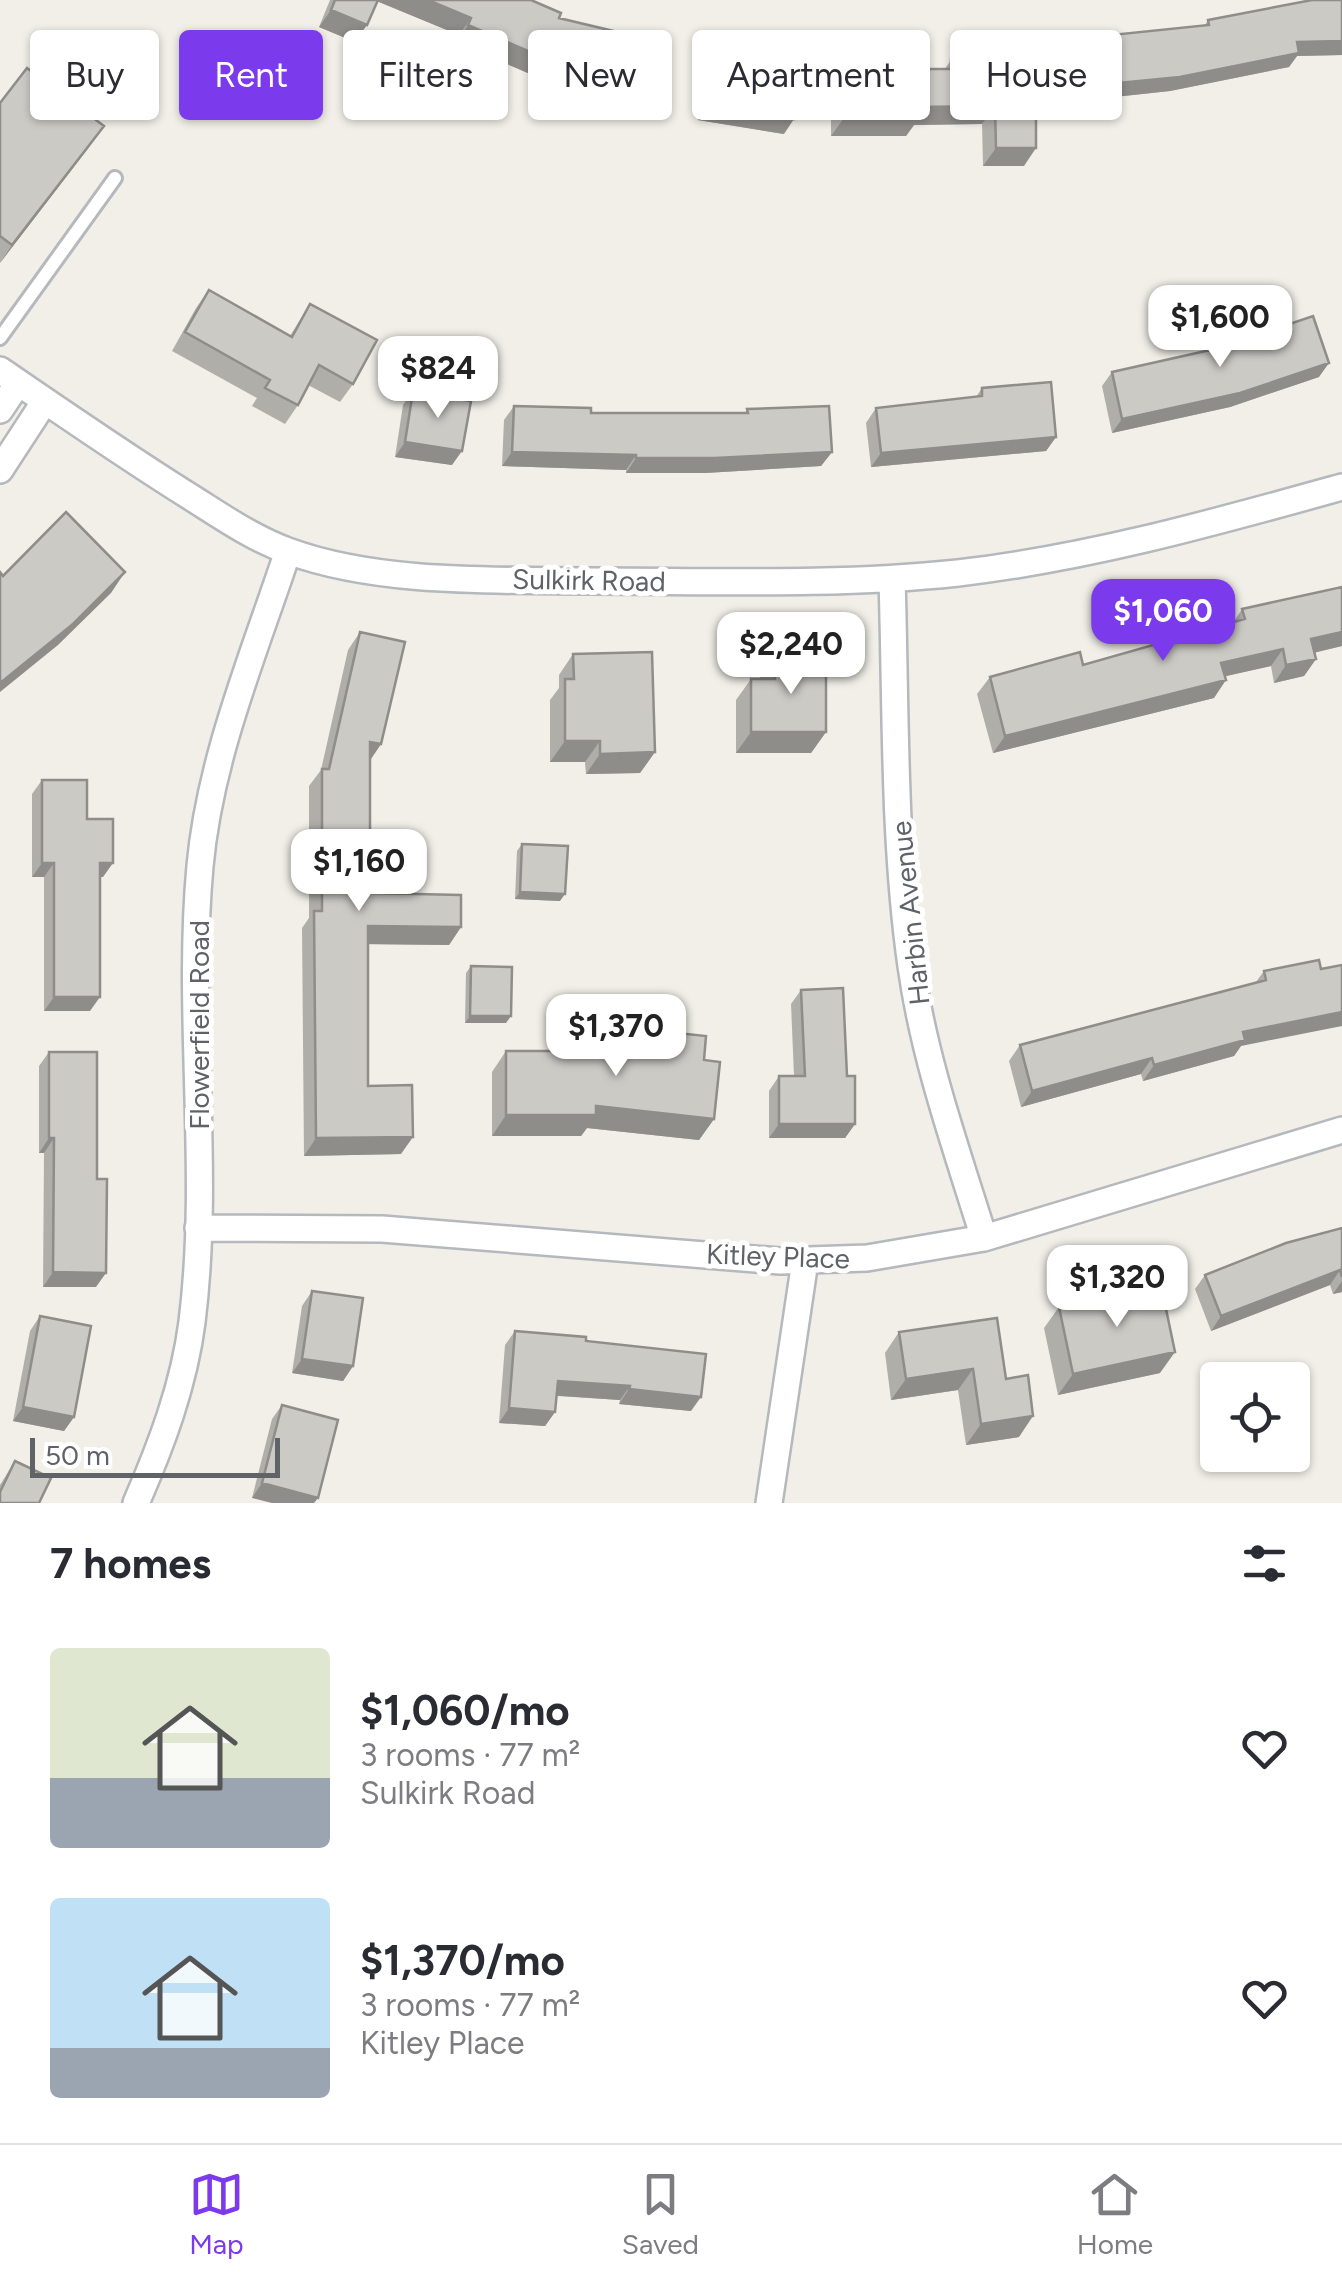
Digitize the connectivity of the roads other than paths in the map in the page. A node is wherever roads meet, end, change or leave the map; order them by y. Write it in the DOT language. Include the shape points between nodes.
graph roads {
  1 [pos="115,178"];
  2 [pos="0,338"];
  3 [pos="9,376"];
  4 [pos="45,401"];
  5 [pos="0,410"];
  6 [pos="0,470"];
  7 [pos="1342,487"];
  8 [pos="288,551"];
  9 [pos="892,578"];
  10 [pos="1342,1130"];
  11 [pos="198,1228"];
  12 [pos="984,1238"];
  13 [pos="805,1261"];
  14 [pos="136,1503"];
  15 [pos="769,1503"];
  1 -- 2 [label="lane"];
  3 -- 4 [label="street, Sulkirk Road"];
  3 -- 5 [label="street"];
  4 -- 6 [label="street"];
  4 -- 8 [label="street, Sulkirk Road" via="249,534"];
  7 -- 9 [label="street, Sulkirk Road" via="1111,548"];
  8 -- 9 [label="street, Sulkirk Road" via="392,573 468,578"];
  8 -- 11 [label="street, Flowerfield Road" via="223,747 200,865"];
  9 -- 12 [label="street, Harbin Avenue" via="911,964 935,1078"];
  10 -- 12 [label="street, Kitley Place"];
  11 -- 13 [label="street, Kitley Place" via="382,1229"];
  11 -- 14 [label="street, Flowerfield Road" via="182,1372"];
  12 -- 13 [label="street, Kitley Place"];
  13 -- 15 [label="street"];
}
